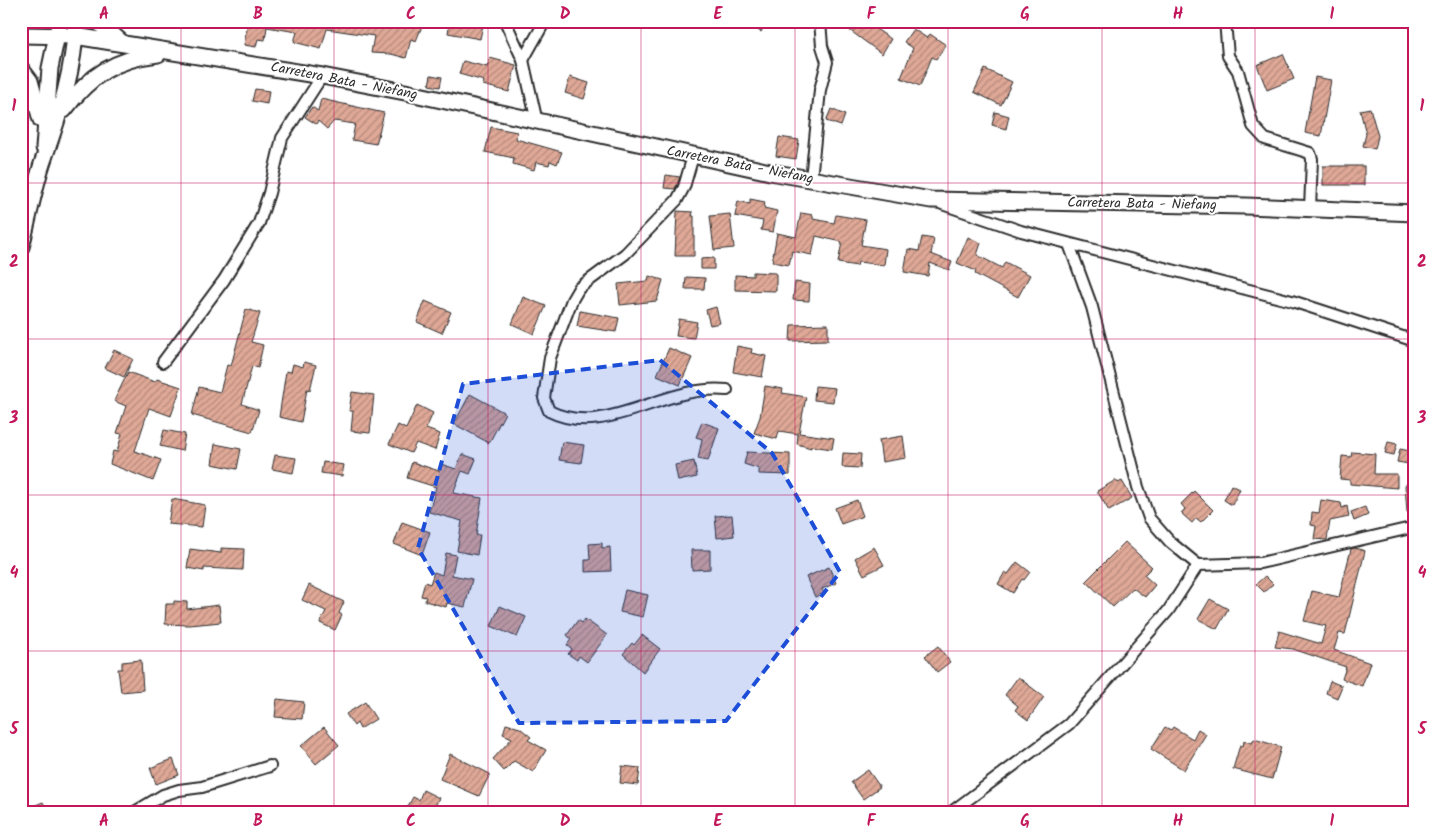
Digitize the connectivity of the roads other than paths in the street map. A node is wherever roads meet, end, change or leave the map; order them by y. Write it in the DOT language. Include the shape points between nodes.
graph roads {
  1 [pos="97,21"];
  2 [pos="506,21"];
  3 [pos="545,21"];
  4 [pos="820,21"];
  5 [pos="1225,21"];
  6 [pos="57,26"];
  7 [pos="76,28"];
  8 [pos="26,35"];
  9 [pos="122,43"];
  10 [pos="176,52"];
  11 [pos="524,60"];
  12 [pos="21,69"];
  13 [pos="322,76"];
  14 [pos="60,115"];
  15 [pos="537,122"];
  16 [pos="44,140"];
  17 [pos="692,156"];
  18 [pos="44,159"];
  19 [pos="811,179"];
  20 [pos="932,200"];
  21 [pos="1310,209"];
  22 [pos="27,210"];
  23 [pos="1415,213"];
  24 [pos="1070,244"];
  25 [pos="21,247"];
  26 [pos="1415,341"];
  27 [pos="163,362"];
  28 [pos="726,390"];
  29 [pos="1415,527"];
  30 [pos="1198,565"];
  31 [pos="270,766"];
  32 [pos="133,813"];
  33 [pos="950,813"];
  1 -- 9 [label="main road"];
  2 -- 11 [label="street"];
  3 -- 11 [label="street"];
  4 -- 19 [label="street" via="827,62 820,90"];
  5 -- 21 [label="street" via="1228,56 1238,72 1253,126 1265,139 1310,153"];
  6 -- 7 [label="main road, Carretera Bata - Niefang"];
  6 -- 8 [label="main road, Carretera Bata - Niefang"];
  6 -- 16 [label="main road"];
  7 -- 9 [label="main road, Carretera Bata - Niefang"];
  7 -- 14 [label="main road"];
  9 -- 10 [label="main road, Carretera Bata - Niefang"];
  10 -- 13 [label="main road, Carretera Bata - Niefang"];
  10 -- 14 [label="main road" via="135,57 103,71 79,90"];
  11 -- 15 [label="street"];
  12 -- 16 [label="main road" via="30,81"];
  13 -- 15 [label="main road, Carretera Bata - Niefang"];
  13 -- 27 [label="street" via="282,138 259,223 224,280"];
  14 -- 18 [label="main road"];
  15 -- 17 [label="main road, Carretera Bata - Niefang"];
  16 -- 18 [label="main road"];
  17 -- 19 [label="main road, Carretera Bata - Niefang"];
  17 -- 28 [label="street" via="677,200 625,254 579,288 550,358 544,398 549,411 578,421 597,420 691,391 708,388"];
  18 -- 22 [label="main road"];
  19 -- 20 [label="main road, Carretera Bata - Niefang"];
  20 -- 21 [label="main road, Carretera Bata - Niefang"];
  20 -- 24 [label="street"];
  21 -- 23 [label="main road, Carretera Bata - Niefang"];
  22 -- 25 [label="main road"];
  24 -- 26 [label="street" via="1292,301"];
  24 -- 30 [label="street" via="1092,307 1138,487 1149,518 1170,542"];
  29 -- 30 [label="street" via="1260,563"];
  30 -- 33 [label="street" via="1168,611 1069,724"];
  31 -- 32 [label="street" via="163,795"];
}
